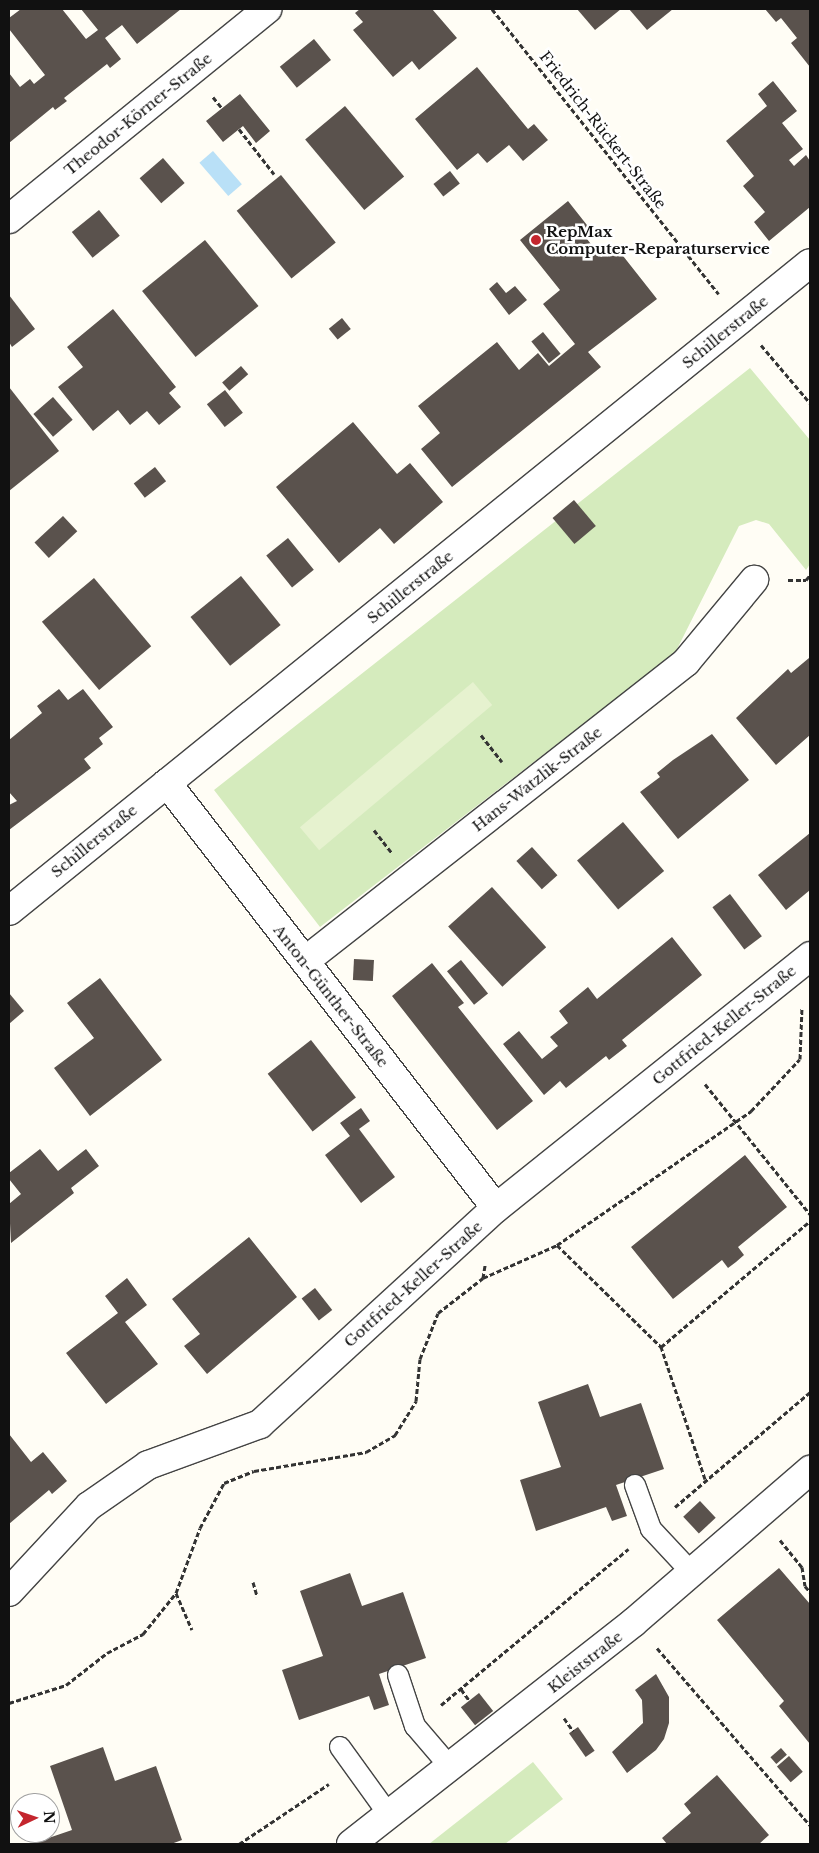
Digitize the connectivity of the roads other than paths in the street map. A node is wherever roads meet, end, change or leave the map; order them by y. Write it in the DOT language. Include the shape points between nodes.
graph roads {
  1 [pos="267,9"];
  2 [pos="9,219"];
  3 [pos="810,263"];
  4 [pos="754,580"];
  5 [pos="166,783"];
  6 [pos="9,911"];
  7 [pos="807,958"];
  8 [pos="305,961"];
  9 [pos="496,1208"];
  10 [pos="810,1470"];
  11 [pos="636,1485"];
  12 [pos="692,1573"];
  13 [pos="9,1592"];
  14 [pos="398,1675"];
  15 [pos="340,1747"];
  16 [pos="450,1767"];
  17 [pos="389,1815"];
  18 [pos="351,1844"];
  1 -- 2 [label="street, Theodor-Körner-Straße"];
  3 -- 5 [label="street, Schillerstraße"];
  4 -- 8 [label="street, Hans-Watzlik-Straße" via="686,662"];
  5 -- 6 [label="street, Schillerstraße"];
  5 -- 8 [label="street, Anton-Günther-Straße"];
  7 -- 9 [label="street, Gottfried-Keller-Straße"];
  8 -- 9 [label="street, Anton-Günther-Straße"];
  9 -- 13 [label="street, Gottfried-Keller-Straße" via="260,1424 141,1470 89,1506"];
  10 -- 12 [label="street, Kleiststraße"];
  11 -- 12 [label="lane" via="651,1529"];
  12 -- 16 [label="street, Kleiststraße"];
  14 -- 16 [label="lane" via="415,1726"];
  15 -- 17 [label="lane"];
  16 -- 17 [label="street, Kleiststraße"];
  17 -- 18 [label="street, Kleiststraße"];
}
